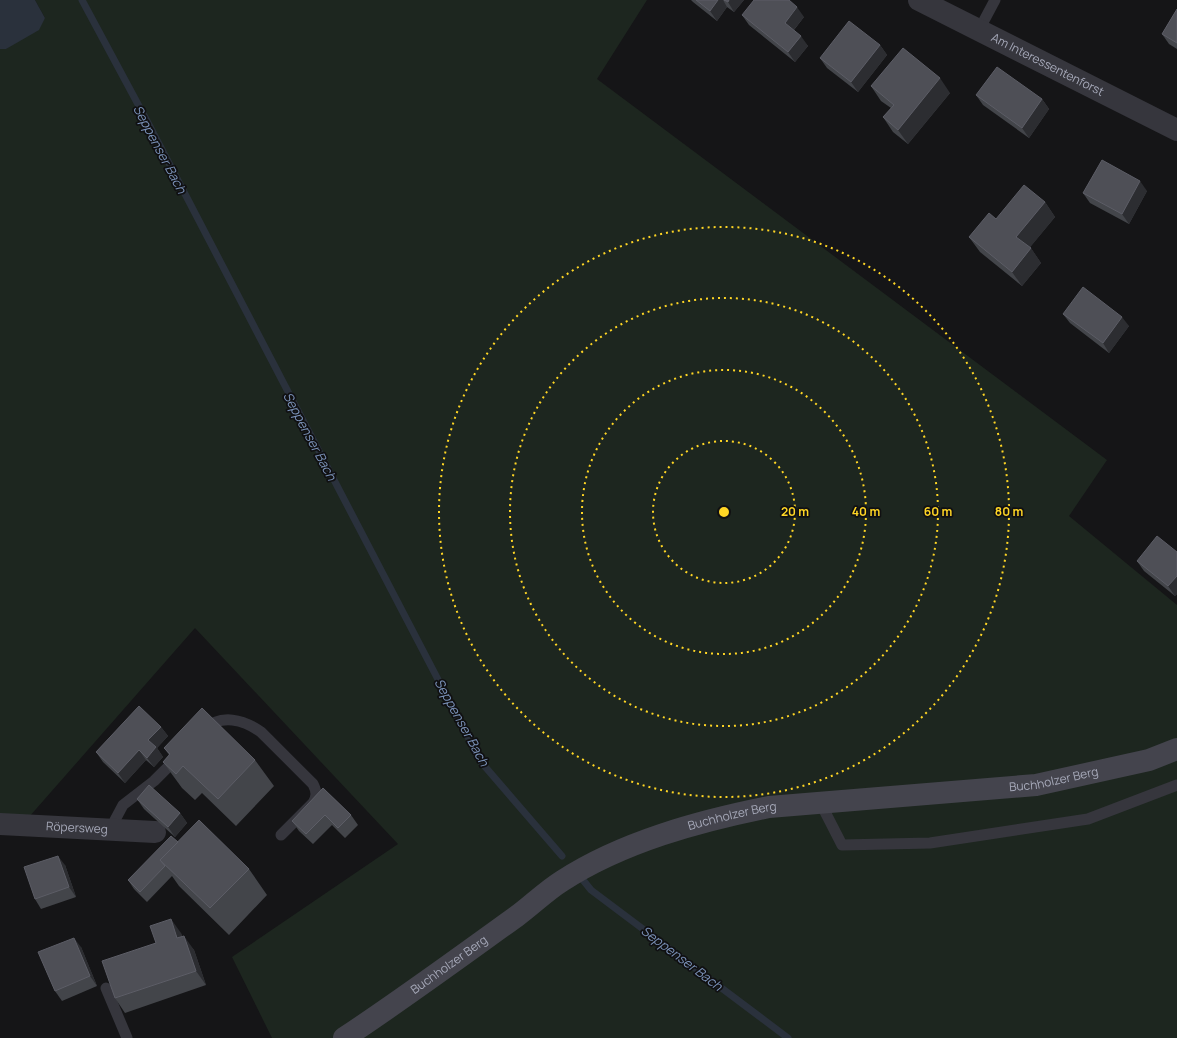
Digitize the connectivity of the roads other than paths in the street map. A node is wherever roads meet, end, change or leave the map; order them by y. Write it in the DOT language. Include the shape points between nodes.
graph roads {
  1 [pos="919,0"];
  2 [pos="995,0"];
  3 [pos="979,30"];
  4 [pos="1177,130"];
  5 [pos="197,737"];
  6 [pos="186,748"];
  7 [pos="1177,749"];
  8 [pos="1177,785"];
  9 [pos="820,802"];
  10 [pos="0,824"];
  11 [pos="112,830"];
  12 [pos="155,832"];
  13 [pos="281,835"];
  14 [pos="106,988"];
  15 [pos="127,1038"];
  16 [pos="344,1038"];
  1 -- 3 [label="street, Am Interessentenforst"];
  2 -- 3 [label="lane"];
  3 -- 4 [label="street, Am Interessentenforst"];
  5 -- 13 [label="lane" via="216,722 243,722 261,732 313,784 316,791 312,803"];
  6 -- 11 [label="lane" via="154,781 123,805"];
  7 -- 9 [label="main road, Buchholzer Berg" via="1149,760 1036,784"];
  8 -- 9 [label="lane" via="1088,819 930,843 842,845"];
  9 -- 16 [label="main road, Buchholzer Berg" via="769,807 725,816 657,837 594,863 562,881 520,914"];
  10 -- 11 [label="street, Röpersweg"];
  11 -- 12 [label="street, Röpersweg"];
  14 -- 15 [label="lane"];
}
